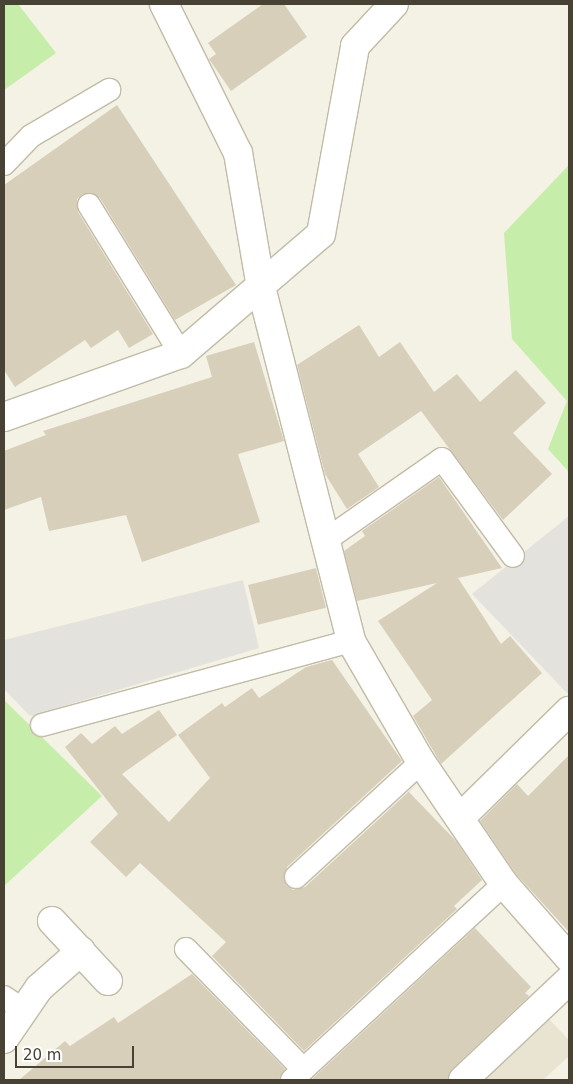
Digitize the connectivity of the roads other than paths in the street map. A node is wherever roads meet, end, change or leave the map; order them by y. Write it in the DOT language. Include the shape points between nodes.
graph roads {
  1 [pos="164,4"];
  2 [pos="394,4"];
  3 [pos="109,90"];
  4 [pos="4,164"];
  5 [pos="89,205"];
  6 [pos="261,287"];
  7 [pos="180,354"];
  8 [pos="4,417"];
  9 [pos="326,540"];
  10 [pos="513,556"];
  11 [pos="351,641"];
  12 [pos="569,711"];
  13 [pos="42,725"];
  14 [pos="421,762"];
  15 [pos="460,818"];
  16 [pos="296,877"];
  17 [pos="504,884"];
  18 [pos="52,921"];
  19 [pos="186,949"];
  20 [pos="81,951"];
  21 [pos="569,958"];
  22 [pos="569,980"];
  23 [pos="108,981"];
  24 [pos="13,1003"];
  25 [pos="4,1038"];
  26 [pos="297,1075"];
  27 [pos="463,1080"];
  1 -- 6 [label="street" via="238,153"];
  2 -- 6 [label="street" via="355,46 321,234"];
  3 -- 4 [label="lane" via="31,136"];
  5 -- 7 [label="lane"];
  6 -- 7 [label="street"];
  6 -- 9 [label="street"];
  7 -- 8 [label="street"];
  9 -- 10 [label="lane" via="442,458"];
  9 -- 11 [label="street"];
  11 -- 13 [label="lane"];
  11 -- 14 [label="street"];
  12 -- 15 [label="street"];
  14 -- 15 [label="street"];
  14 -- 16 [label="lane"];
  15 -- 17 [label="street"];
  17 -- 21 [label="street"];
  17 -- 26 [label="lane"];
  18 -- 20 [label="street"];
  19 -- 26 [label="lane"];
  20 -- 23 [label="street"];
  20 -- 24 [label="street" via="39,988"];
  22 -- 27 [label="street"];
  24 -- 25 [label="street"];
}
